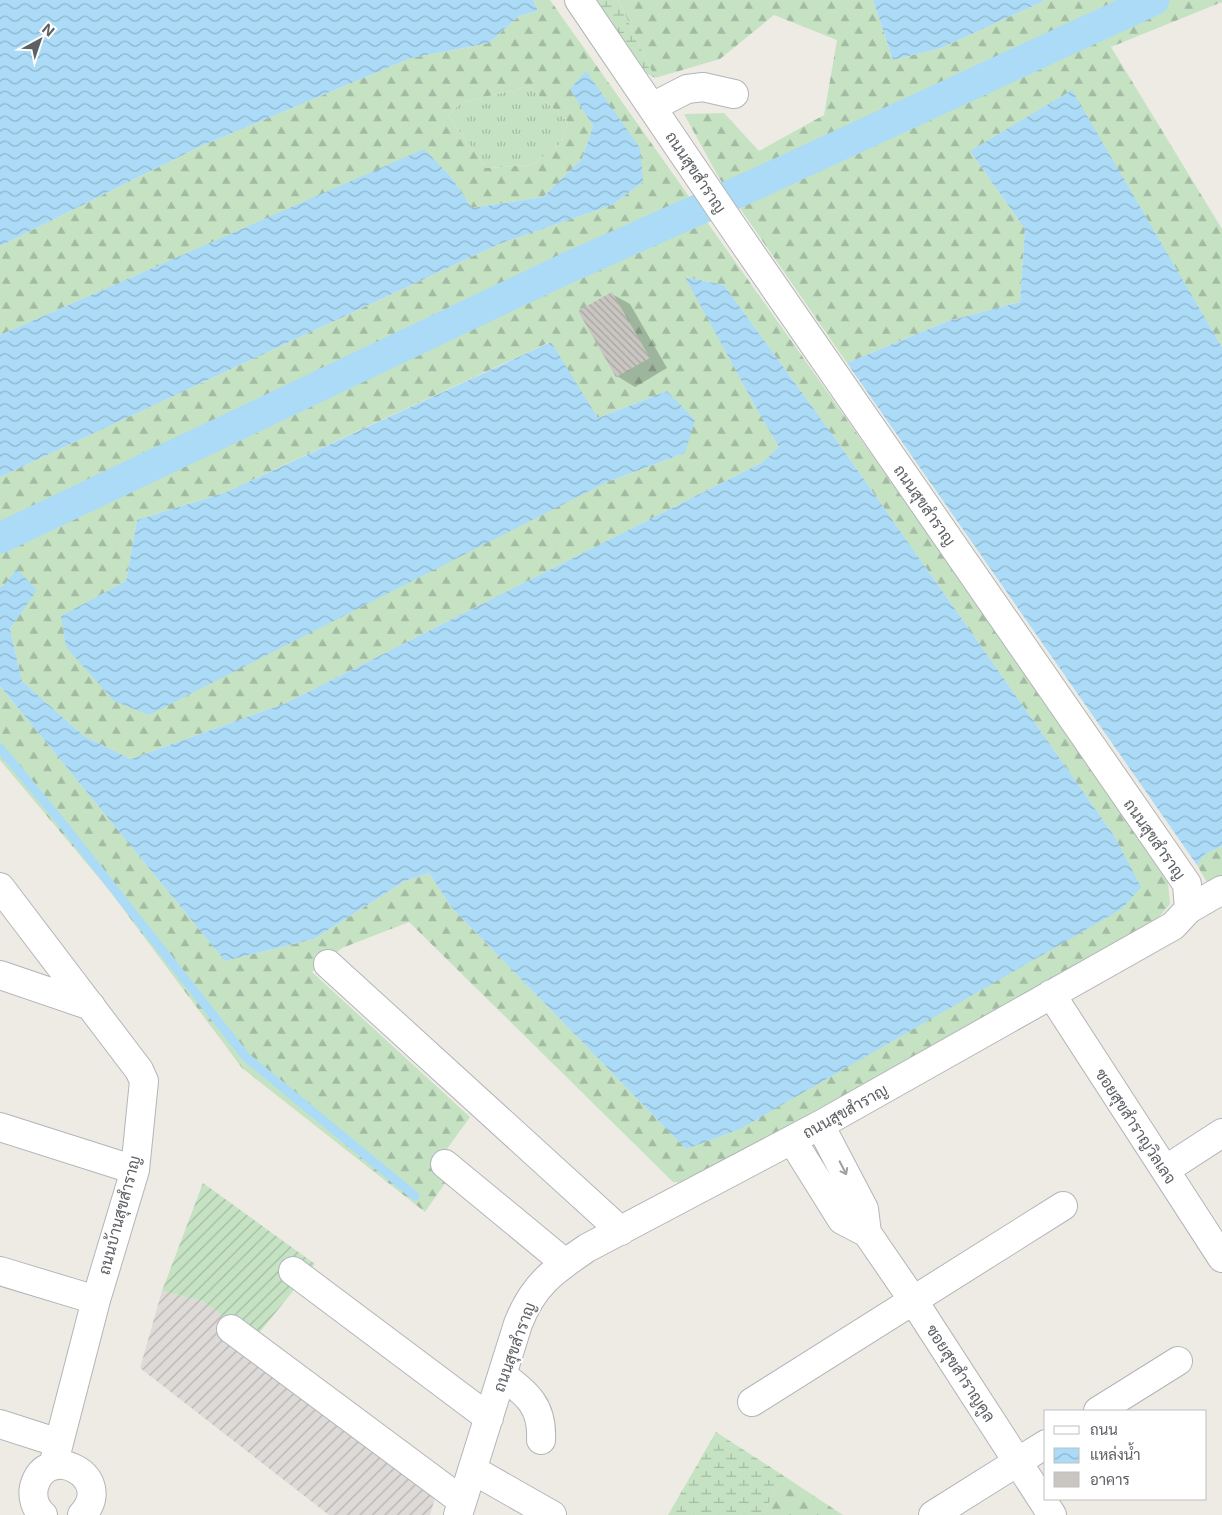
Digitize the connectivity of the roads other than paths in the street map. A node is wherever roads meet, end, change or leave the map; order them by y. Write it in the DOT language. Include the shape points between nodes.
graph roads {
  1 [pos="579,0"];
  2 [pos="734,94"];
  3 [pos="652,107"];
  4 [pos="0,887"];
  5 [pos="1222,890"];
  6 [pos="1189,910"];
  7 [pos="328,964"];
  8 [pos="0,975"];
  9 [pos="1051,994"];
  10 [pos="91,1006"];
  11 [pos="820,1125"];
  12 [pos="0,1127"];
  13 [pos="1222,1134"];
  14 [pos="792,1140"];
  15 [pos="445,1164"];
  16 [pos="135,1170"];
  17 [pos="1165,1170"];
  18 [pos="1063,1206"];
  19 [pos="621,1231"];
  20 [pos="867,1234"];
  21 [pos="1222,1258"];
  22 [pos="565,1262"];
  23 [pos="0,1271"];
  24 [pos="293,1271"];
  25 [pos="96,1300"];
  26 [pos="913,1300"];
  27 [pos="231,1330"];
  28 [pos="1178,1361"];
  29 [pos="502,1376"];
  30 [pos="752,1402"];
  31 [pos="1100,1410"];
  32 [pos="489,1418"];
  33 [pos="0,1424"];
  34 [pos="541,1440"];
  35 [pos="1044,1445"];
  36 [pos="56,1455"];
  37 [pos="1019,1461"];
  38 [pos="472,1470"];
  39 [pos="460,1508"];
  40 [pos="94,1510"];
  41 [pos="43,1515"];
  42 [pos="552,1515"];
  43 [pos="932,1515"];
  44 [pos="1052,1515"];
  1 -- 3 [label="street, ถนนสุขสำราญ"];
  2 -- 3 [label="street" via="703,87 687,89"];
  3 -- 6 [label="street, ถนนสุขสำราญ" via="1186,884"];
  4 -- 10 [label="street, ถนนบ้านสุขสำราญ"];
  5 -- 6 [label="street"];
  6 -- 9 [label="street, ถนนสุขสำราญ" via="1173,926"];
  7 -- 19 [label="street"];
  8 -- 10 [label="street"];
  9 -- 11 [label="street, ถนนสุขสำราญ"];
  9 -- 17 [label="street, ซอยสุขสำราญวิลเลจ"];
  10 -- 16 [label="street, ถนนบ้านสุขสำราญ" via="139,1070 144,1082"];
  11 -- 14 [label="street, ถนนสุขสำราญ"];
  11 -- 20 [label="street, ซอยสุขสำราญคูล, one-way" via="864,1209"];
  12 -- 16 [label="street"];
  13 -- 17 [label="street"];
  14 -- 19 [label="street, ถนนสุขสำราญ"];
  14 -- 20 [label="street, ซอยสุขสำราญคูล" via="842,1220"];
  15 -- 22 [label="street"];
  16 -- 25 [label="street, ถนนบ้านสุขสำราญ"];
  17 -- 21 [label="street, ซอยสุขสำราญวิลเลจ"];
  18 -- 26 [label="street"];
  19 -- 22 [label="street, ถนนสุขสำราญ"];
  20 -- 26 [label="street, ซอยสุขสำราญคูล"];
  22 -- 29 [label="street, ถนนสุขสำราญ" via="545,1279 526,1304"];
  23 -- 25 [label="street"];
  24 -- 32 [label="street"];
  25 -- 36 [label="street, ถนนบ้านสุขสำราญ"];
  26 -- 30 [label="street"];
  26 -- 37 [label="street, ซอยสุขสำราญคูล"];
  27 -- 39 [label="street"];
  28 -- 31 [label="street"];
  29 -- 32 [label="street, ถนนสุขสำราญ"];
  29 -- 34 [label="street" via="527,1394 537,1409 542,1426"];
  32 -- 38 [label="street, ถนนสุขสำราญ"];
  33 -- 36 [label="street"];
  35 -- 37 [label="street"];
  36 -- 40 [label="street" via="63,1464 82,1472 88,1480"];
  36 -- 41 [label="street" via="35,1485 34,1499"];
  37 -- 43 [label="street"];
  37 -- 44 [label="street, ซอยสุขสำราญคูล"];
  38 -- 39 [label="street, ถนนสุขสำราญ"];
  38 -- 42 [label="street"];
}
